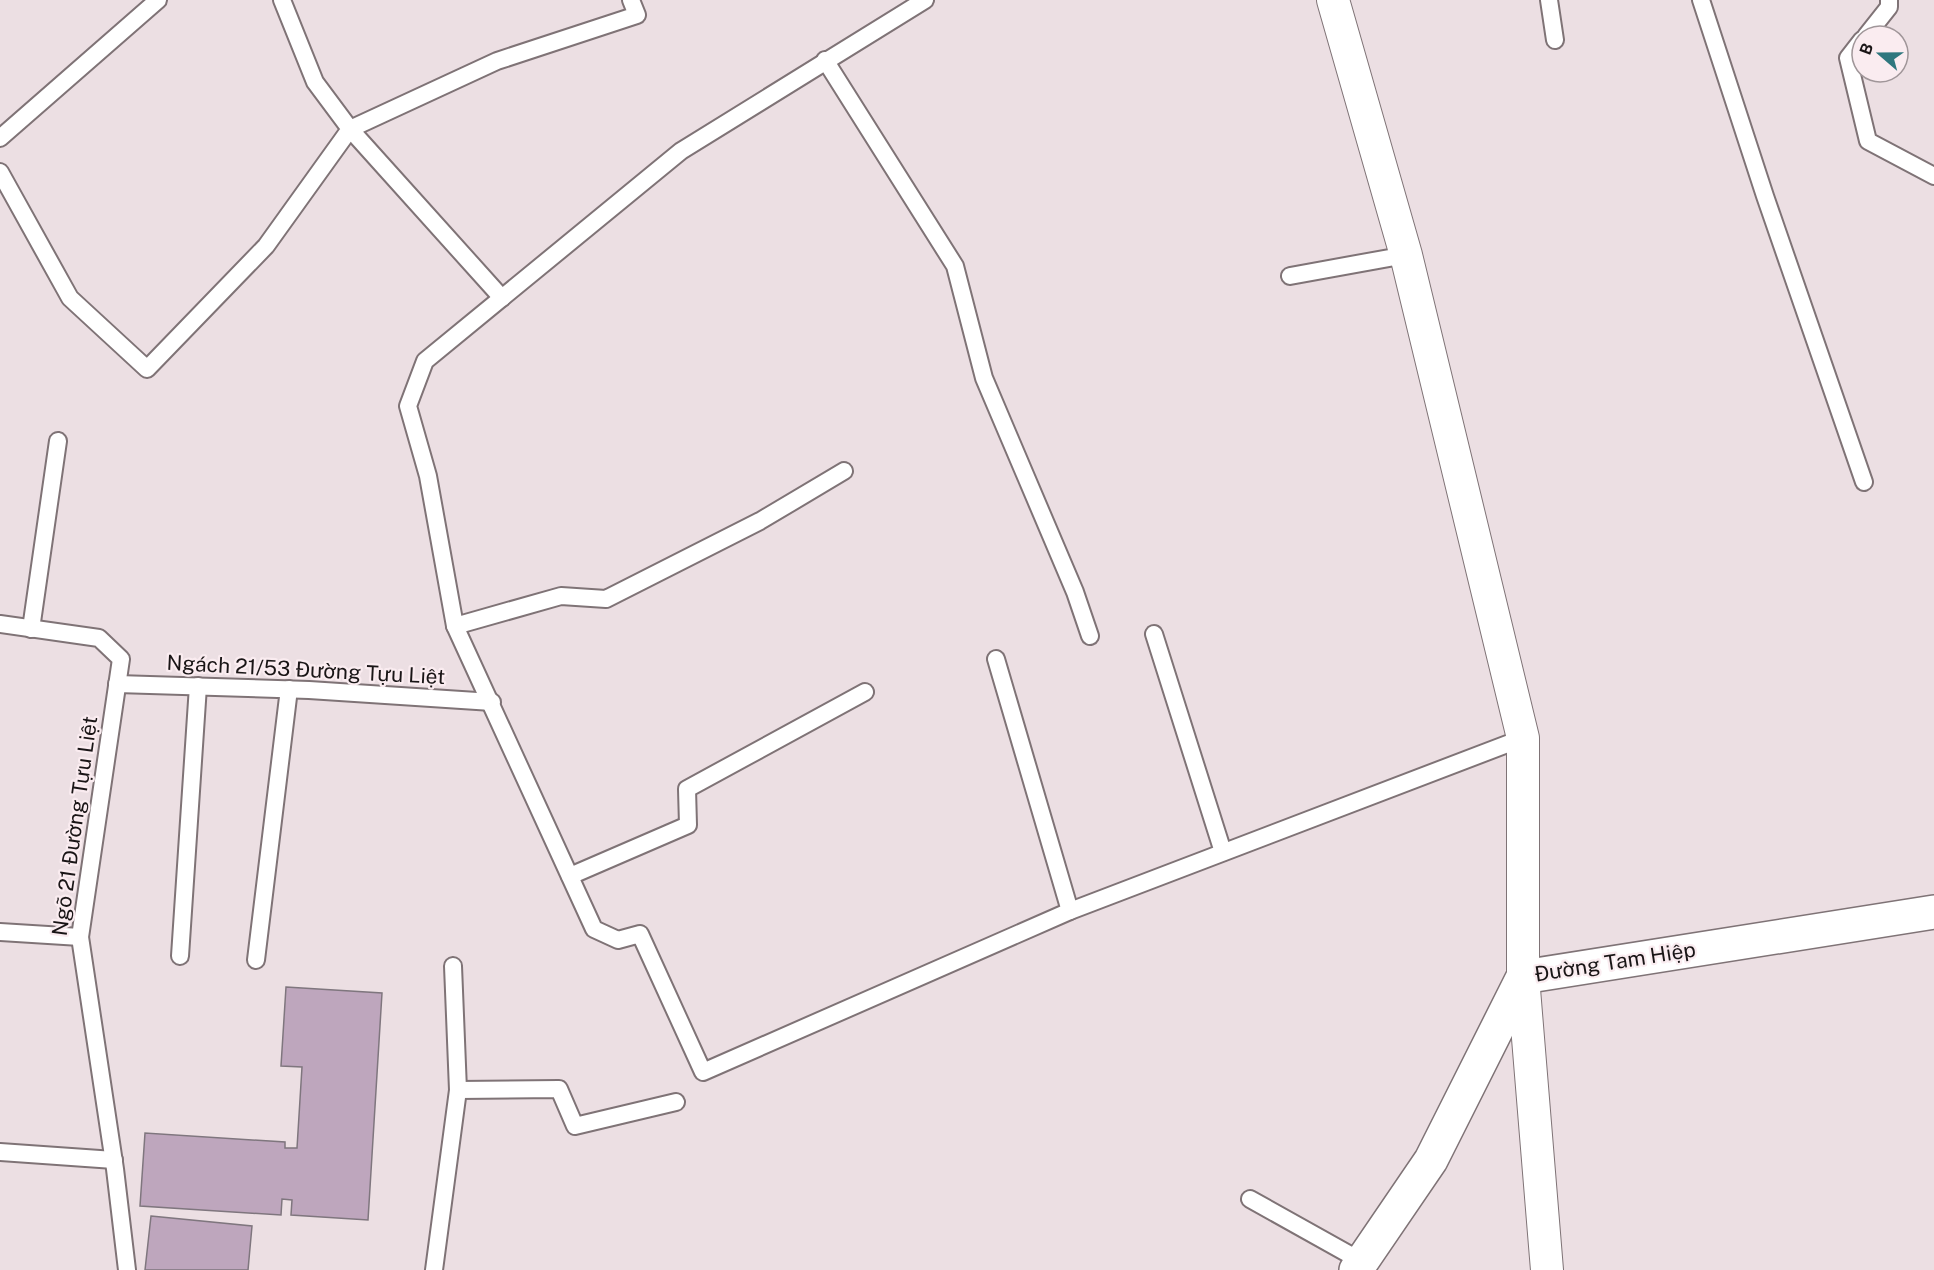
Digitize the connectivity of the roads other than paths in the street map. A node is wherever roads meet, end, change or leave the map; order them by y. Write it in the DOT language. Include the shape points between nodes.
graph roads {
  1 [pos="158,0"];
  2 [pos="282,0"];
  3 [pos="631,0"];
  4 [pos="925,0"];
  5 [pos="1333,0"];
  6 [pos="1549,0"];
  7 [pos="1701,0"];
  8 [pos="1890,0"];
  9 [pos="1875,24"];
  10 [pos="1555,40"];
  11 [pos="825,60"];
  12 [pos="1854,84"];
  13 [pos="350,129"];
  14 [pos="0,138"];
  15 [pos="0,172"];
  16 [pos="1934,176"];
  17 [pos="1406,255"];
  18 [pos="1290,276"];
  19 [pos="502,298"];
  20 [pos="58,441"];
  21 [pos="844,471"];
  22 [pos="1864,482"];
  23 [pos="0,624"];
  24 [pos="455,626"];
  25 [pos="31,628"];
  26 [pos="1154,634"];
  27 [pos="1090,636"];
  28 [pos="996,659"];
  29 [pos="117,684"];
  30 [pos="198,687"];
  31 [pos="289,689"];
  32 [pos="866,692"];
  33 [pos="492,702"];
  34 [pos="1523,738"];
  35 [pos="1223,852"];
  36 [pos="570,876"];
  37 [pos="1070,911"];
  38 [pos="1934,912"];
  39 [pos="0,932"];
  40 [pos="80,937"];
  41 [pos="180,956"];
  42 [pos="256,960"];
  43 [pos="453,966"];
  44 [pos="1523,977"];
  45 [pos="458,1090"];
  46 [pos="676,1102"];
  47 [pos="0,1152"];
  48 [pos="114,1160"];
  49 [pos="1250,1199"];
  50 [pos="1358,1266"];
  51 [pos="126,1270"];
  52 [pos="434,1270"];
  53 [pos="1547,1270"];
  1 -- 14 [label="lane"];
  2 -- 13 [label="lane" via="315,82"];
  3 -- 13 [label="lane" via="637,15 497,61"];
  4 -- 11 [label="lane"];
  5 -- 17 [label="street"];
  6 -- 10 [label="lane"];
  7 -- 22 [label="lane"];
  8 -- 9 [label="lane"];
  11 -- 19 [label="lane" via="681,151"];
  11 -- 27 [label="lane" via="955,266 984,378"];
  12 -- 16 [label="lane" via="1868,141"];
  13 -- 15 [label="lane" via="266,246 147,369 70,298"];
  13 -- 19 [label="lane"];
  17 -- 18 [label="lane"];
  17 -- 34 [label="street"];
  19 -- 24 [label="lane" via="425,361 408,406 428,476"];
  20 -- 25 [label="lane"];
  21 -- 24 [label="lane" via="760,521 606,599 561,596"];
  23 -- 25 [label="lane, Ngõ 21 Đường Tựu Liệt"];
  24 -- 33 [label="lane"];
  25 -- 29 [label="lane, Ngõ 21 Đường Tựu Liệt" via="99,638 121,659"];
  26 -- 35 [label="lane"];
  28 -- 37 [label="lane"];
  29 -- 30 [label="lane, Ngách 21/53 Đường Tựu Liệt"];
  29 -- 40 [label="lane, Ngõ 21 Đường Tựu Liệt"];
  30 -- 31 [label="lane, Ngách 21/53 Đường Tựu Liệt"];
  30 -- 41 [label="lane"];
  31 -- 33 [label="lane, Ngách 21/53 Đường Tựu Liệt"];
  31 -- 42 [label="lane"];
  32 -- 36 [label="lane" via="687,789 688,825"];
  33 -- 36 [label="lane"];
  34 -- 35 [label="lane"];
  34 -- 44 [label="street"];
  35 -- 37 [label="lane"];
  36 -- 37 [label="lane" via="594,929 618,940 640,934 704,1072"];
  38 -- 44 [label="street, Đường Tam Hiệp"];
  39 -- 40 [label="lane"];
  40 -- 48 [label="lane, Ngõ 21 Đường Tựu Liệt"];
  43 -- 45 [label="lane"];
  44 -- 50 [label="street, Đường Tam Hiệp" via="1431,1160"];
  44 -- 53 [label="street"];
  45 -- 46 [label="lane" via="559,1089 575,1126"];
  45 -- 52 [label="lane"];
  47 -- 48 [label="lane"];
  48 -- 51 [label="lane, Ngõ 21 Đường Tựu Liệt"];
  49 -- 50 [label="lane"];
}
